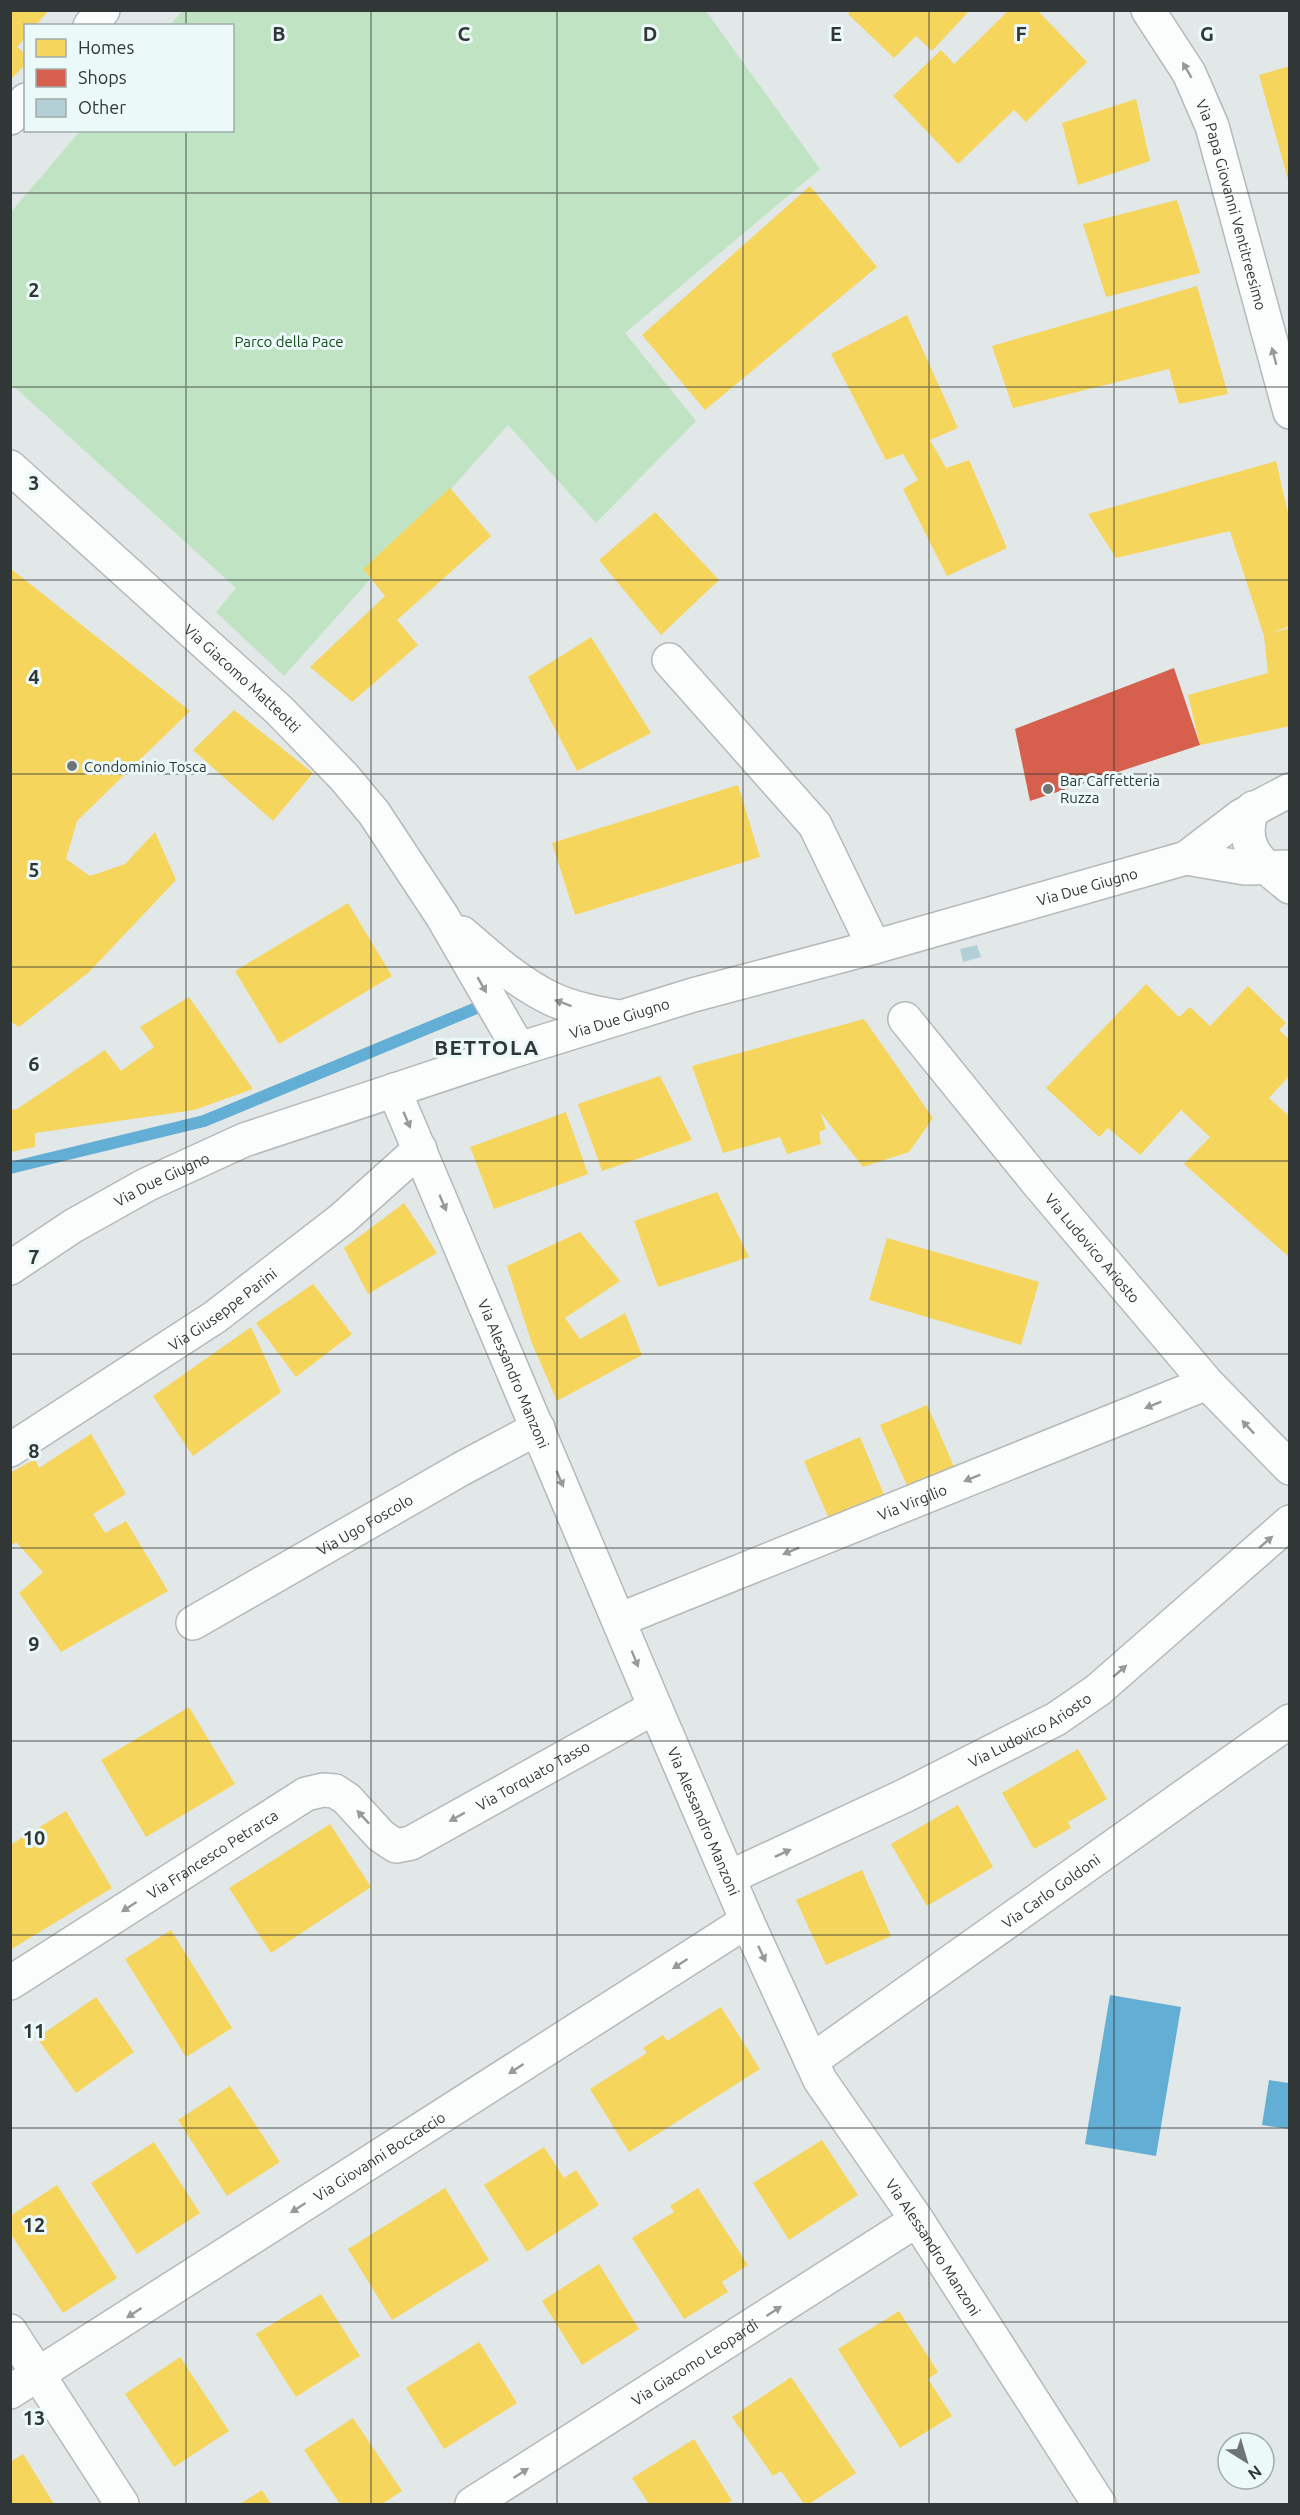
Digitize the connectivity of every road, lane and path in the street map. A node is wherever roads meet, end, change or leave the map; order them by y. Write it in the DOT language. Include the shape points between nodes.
graph roads {
  1 [pos="103,10"];
  2 [pos="1148,10"];
  3 [pos="92,24"];
  4 [pos="24,102"];
  5 [pos="10,118"];
  6 [pos="1290,412"];
  7 [pos="10,467"];
  8 [pos="669,660"];
  9 [pos="1290,790"];
  10 [pos="1253,808"];
  11 [pos="1186,858"];
  12 [pos="1283,874"];
  13 [pos="442,916"];
  14 [pos="874,947"];
  15 [pos="619,1017"];
  16 [pos="905,1019"];
  17 [pos="519,1049"];
  18 [pos="394,1090"];
  19 [pos="420,1149"];
  20 [pos="10,1268"];
  21 [pos="1207,1383"];
  22 [pos="538,1428"];
  23 [pos="10,1450"];
  24 [pos="1290,1468"];
  25 [pos="1290,1522"];
  26 [pos="619,1620"];
  27 [pos="193,1623"];
  28 [pos="655,1707"];
  29 [pos="1290,1721"];
  30 [pos="411,1843"];
  31 [pos="730,1877"];
  32 [pos="747,1921"];
  33 [pos="10,1983"];
  34 [pos="811,2061"];
  35 [pos="917,2220"];
  36 [pos="10,2331"];
  37 [pos="38,2374"];
  38 [pos="10,2392"];
  39 [pos="122,2505"];
  40 [pos="472,2505"];
  41 [pos="1100,2505"];
  1 -- 3 [label="street"];
  6 -- 2 [label="street, Via Papa Giovanni Ventitreesimo, one-way" via="1212,126 1189,73"];
  4 -- 5 [label="street"];
  7 -- 13 [label="street, Via Giacomo Matteotti" via="315,747 374,813"];
  8 -- 14 [label="street" via="815,825"];
  9 -- 10 [label="street"];
  10 -- 11 [label="street"];
  10 -- 12 [label="street" via="1248,839 1256,857"];
  11 -- 12 [label="street"];
  11 -- 14 [label="street, Via Due Giugno"];
  15 -- 13 [label="street, Via Giacomo Matteotti, one-way" via="551,998 507,971"];
  13 -- 17 [label="street, Via Giacomo Matteotti, one-way"];
  14 -- 15 [label="street, Via Due Giugno"];
  15 -- 17 [label="street, Via Due Giugno"];
  16 -- 21 [label="street, Via Ludovico Ariosto"];
  17 -- 18 [label="street, Via Due Giugno"];
  18 -- 19 [label="street, Via Alessandro Manzoni, one-way"];
  18 -- 20 [label="street, Via Due Giugno" via="277,1128 184,1167 82,1221"];
  19 -- 22 [label="street, Via Alessandro Manzoni, one-way"];
  19 -- 23 [label="street, Via Giuseppe Parini" via="342,1219 214,1317"];
  24 -- 21 [label="street, Via Ludovico Ariosto, one-way"];
  21 -- 26 [label="street, Via Virgilio, one-way"];
  22 -- 26 [label="street, Via Alessandro Manzoni, one-way"];
  22 -- 27 [label="street, Via Ugo Foscolo"];
  31 -- 25 [label="street, Via Ludovico Ariosto, one-way" via="904,1796 1063,1714 1098,1690"];
  26 -- 28 [label="street, Via Alessandro Manzoni, one-way"];
  28 -- 30 [label="street, Via Torquato Tasso, one-way"];
  28 -- 31 [label="street, Via Alessandro Manzoni"];
  29 -- 34 [label="street, Via Carlo Goldoni"];
  30 -- 33 [label="street, Via Francesco Petrarca, one-way" via="396,1846 381,1836 335,1791 306,1794"];
  31 -- 32 [label="street, Via Alessandro Manzoni"];
  32 -- 34 [label="street, Via Alessandro Manzoni, one-way"];
  32 -- 37 [label="street, Via Giovanni Boccaccio, one-way"];
  34 -- 35 [label="street, Via Alessandro Manzoni" via="820,2080"];
  40 -- 35 [label="street, Via Giacomo Leopardi, one-way"];
  35 -- 41 [label="street, Via Alessandro Manzoni"];
  36 -- 37 [label="street"];
  37 -- 38 [label="street, Via Giovanni Boccaccio"];
  37 -- 39 [label="street"];
}
